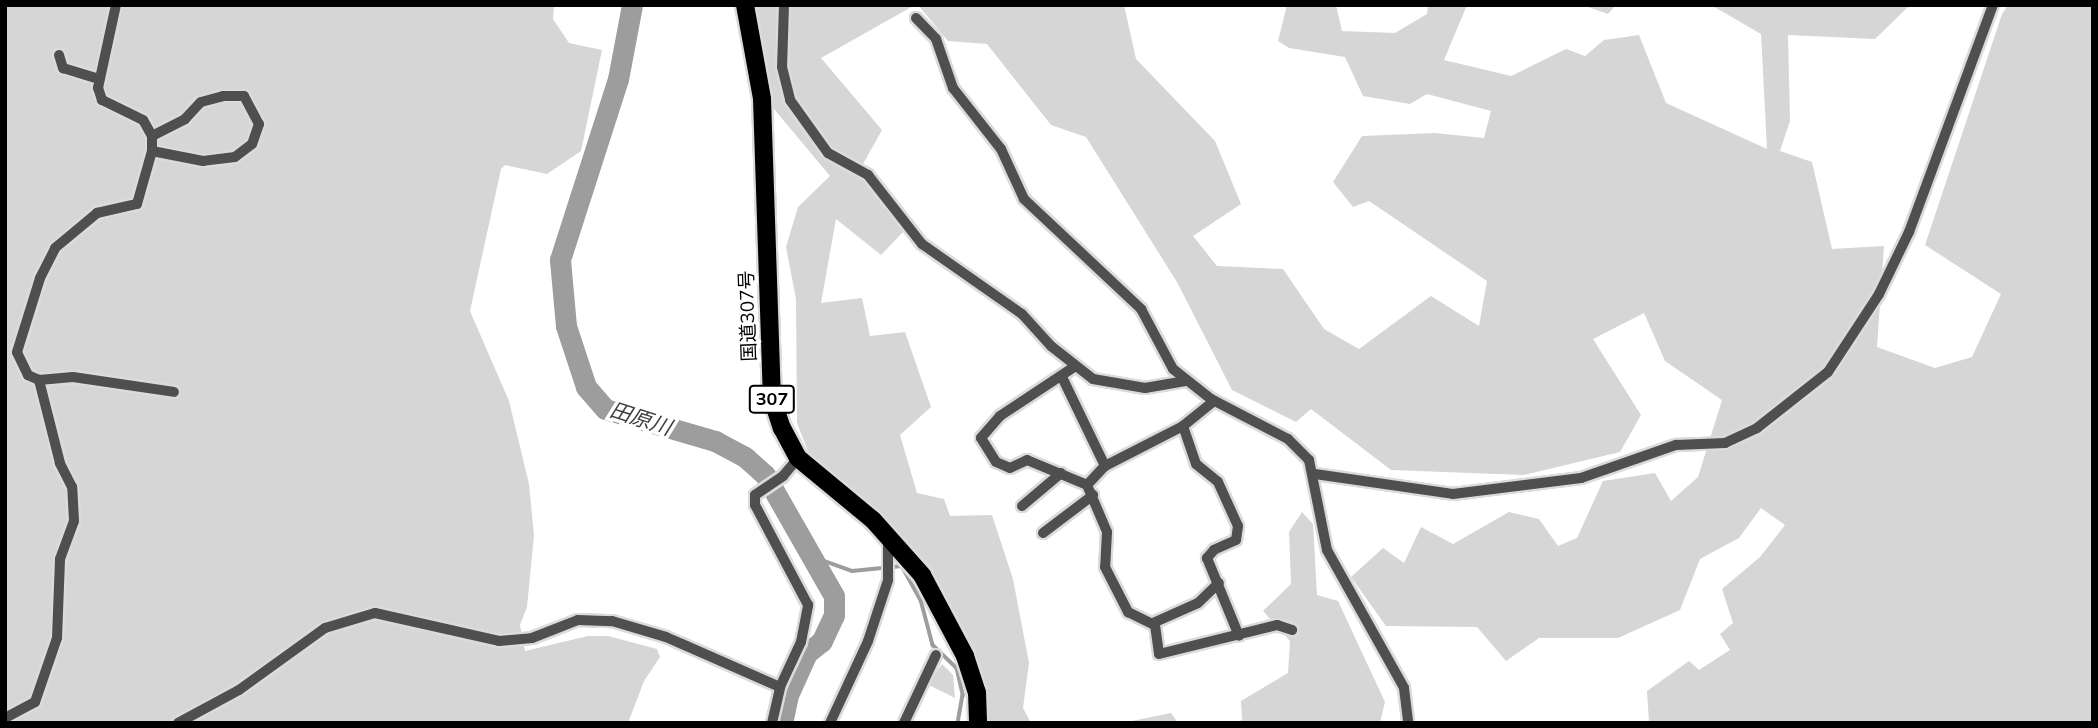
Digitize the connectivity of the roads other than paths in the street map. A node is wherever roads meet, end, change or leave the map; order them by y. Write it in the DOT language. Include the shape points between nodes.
graph roads {
  1 [pos="116,5"];
  2 [pos="745,5"];
  3 [pos="784,5"];
  4 [pos="1993,5"];
  5 [pos="916,18"];
  6 [pos="59,55"];
  7 [pos="99,79"];
  8 [pos="152,136"];
  9 [pos="152,151"];
  10 [pos="1074,366"];
  11 [pos="1062,377"];
  12 [pos="39,380"];
  13 [pos="1185,381"];
  14 [pos="174,392"];
  15 [pos="1214,401"];
  16 [pos="1183,426"];
  17 [pos="798,458"];
  18 [pos="1105,466"];
  19 [pos="1062,473"];
  20 [pos="1315,474"];
  21 [pos="1087,485"];
  22 [pos="1093,495"];
  23 [pos="1022,506"];
  24 [pos="1043,533"];
  25 [pos="888,547"];
  26 [pos="1219,583"];
  27 [pos="1153,623"];
  28 [pos="1292,630"];
  29 [pos="1240,636"];
  30 [pos="936,655"];
  31 [pos="780,687"];
  32 [pos="5,718"];
  33 [pos="178,723"];
  34 [pos="772,723"];
  35 [pos="830,723"];
  36 [pos="904,723"];
  37 [pos="978,723"];
  38 [pos="1408,723"];
  1 -- 7 [label="street"];
  2 -- 17 [label="highway, 国道307号 / 307" via="762,99 772,398"];
  3 -- 10 [label="street" via="782,67 790,100 811,134 828,153 868,175 922,244 1022,314"];
  4 -- 20 [label="street" via="1909,232 1879,294 1828,372 1757,428 1725,443 1675,445 1581,478 1453,494"];
  5 -- 13 [label="street" via="936,39 953,88 1000,149 1024,199 1141,309 1163,353"];
  6 -- 7 [label="street" via="63,68"];
  7 -- 8 [label="street" via="102,100 143,120"];
  8 -- 9 [label="street"];
  8 -- 9 [label="street" via="185,119 201,102 223,96 244,96 258,124 252,144 235,157 203,161"];
  9 -- 12 [label="street" via="137,204 97,213 55,248 45,268 17,352 28,376"];
  10 -- 11 [label="street"];
  10 -- 13 [label="street" via="1093,379 1119,386 1176,386"];
  11 -- 18 [label="street"];
  11 -- 19 [label="street" via="1000,416 981,438 1004,468 1027,460"];
  12 -- 14 [label="street" via="73,377"];
  12 -- 32 [label="street" via="60,463 72,487 74,521 60,559 57,638 35,702"];
  13 -- 15 [label="street"];
  15 -- 16 [label="street"];
  15 -- 20 [label="street" via="1288,439 1309,460"];
  16 -- 18 [label="street"];
  16 -- 26 [label="street" via="1196,464 1218,482 1238,526 1236,540 1208,554"];
  17 -- 25 [label="highway, 国道307号 / 307" via="873,520"];
  17 -- 31 [label="street" via="783,476 755,495 755,505 808,605 801,642"];
  18 -- 21 [label="street"];
  19 -- 21 [label="street"];
  19 -- 23 [label="street"];
  20 -- 38 [label="street" via="1327,550 1404,688"];
  21 -- 22 [label="street"];
  22 -- 24 [label="street"];
  22 -- 27 [label="street" via="1107,531 1104,561 1110,577 1128,612"];
  25 -- 35 [label="street" via="889,573 868,641"];
  25 -- 37 [label="highway, 国道307号 / 307" via="922,575 965,656 976,692"];
  26 -- 27 [label="street" via="1198,603"];
  26 -- 29 [label="street"];
  27 -- 29 [label="street" via="1159,653"];
  28 -- 29 [label="street" via="1277,625"];
  30 -- 36 [label="street"];
  31 -- 33 [label="street" via="666,637 612,621 578,620 532,638 499,641 375,613 325,628 239,690"];
  31 -- 34 [label="street"];
}
